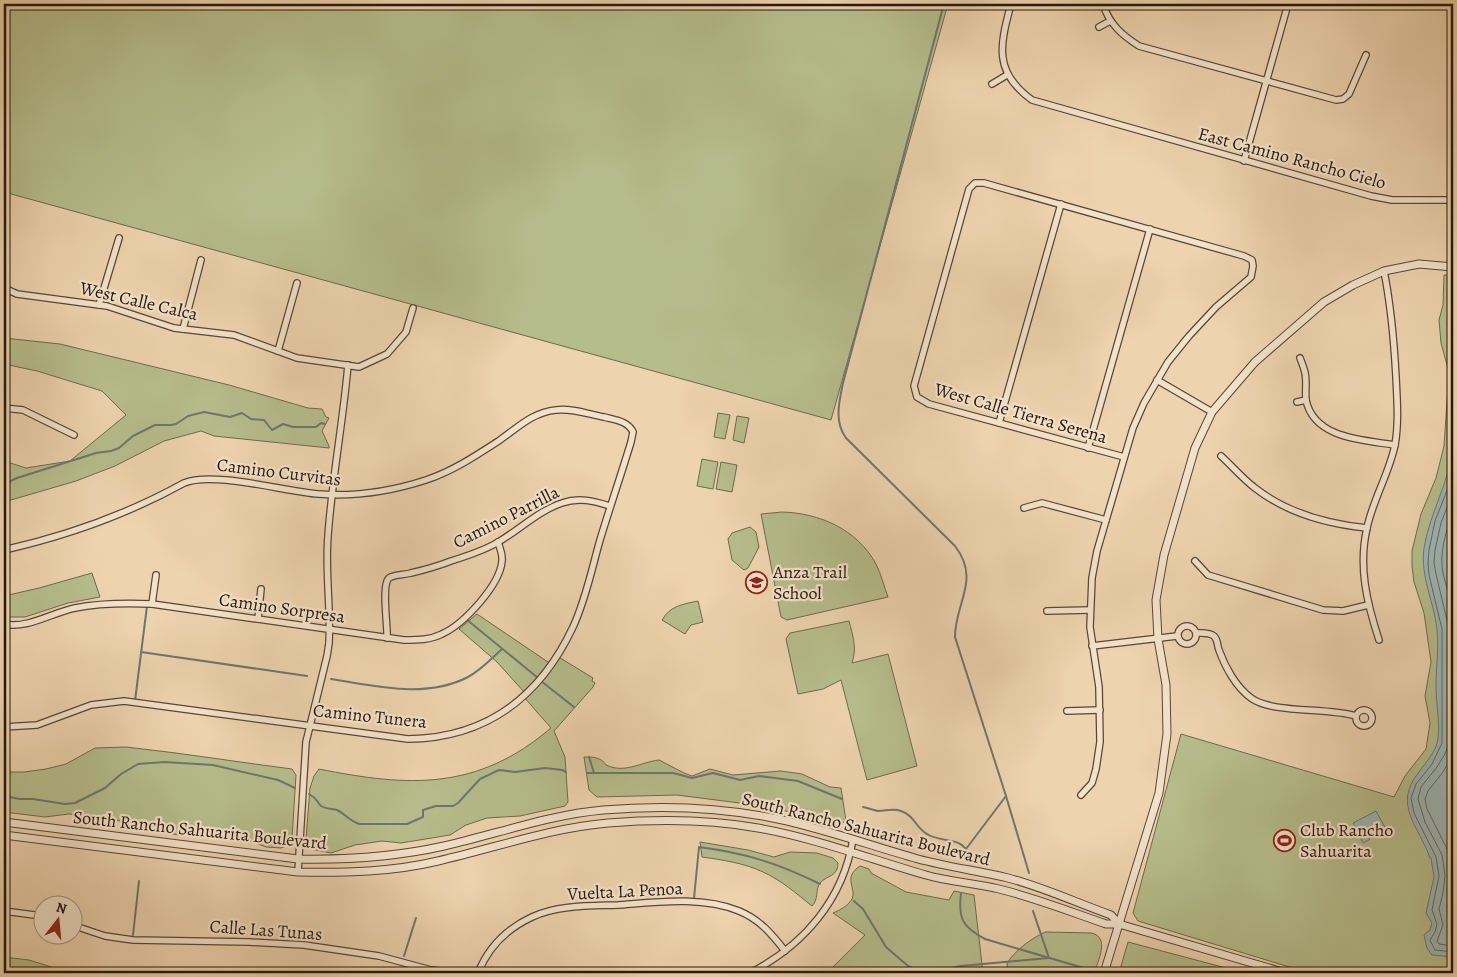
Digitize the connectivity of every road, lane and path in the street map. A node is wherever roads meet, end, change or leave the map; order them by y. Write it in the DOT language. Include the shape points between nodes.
graph roads {
  1 [pos="1011,4"];
  2 [pos="1103,4"];
  3 [pos="1288,4"];
  4 [pos="1110,20"];
  5 [pos="1099,27"];
  6 [pos="1366,55"];
  7 [pos="1007,75"];
  8 [pos="1266,81"];
  9 [pos="992,84"];
  10 [pos="1244,161"];
  11 [pos="1453,200"];
  12 [pos="1061,204"];
  13 [pos="1150,229"];
  14 [pos="119,238"];
  15 [pos="201,260"];
  16 [pos="1453,267"];
  17 [pos="1384,270"];
  18 [pos="296,283"];
  19 [pos="4,288"];
  20 [pos="99,305"];
  21 [pos="413,308"];
  22 [pos="183,329"];
  23 [pos="278,351"];
  24 [pos="1300,358"];
  25 [pos="348,365"];
  26 [pos="1157,380"];
  27 [pos="1306,400"];
  28 [pos="1297,402"];
  29 [pos="4,408"];
  30 [pos="1212,412"];
  31 [pos="999,423"];
  32 [pos="631,427"];
  33 [pos="74,435"];
  34 [pos="1395,445"];
  35 [pos="1088,448"];
  36 [pos="1221,456"];
  37 [pos="1124,457"];
  38 [pos="331,494"];
  39 [pos="610,506"];
  40 [pos="1024,508"];
  41 [pos="1106,520"];
  42 [pos="1367,528"];
  43 [pos="498,542"];
  44 [pos="4,550"];
  45 [pos="1195,561"];
  46 [pos="156,575"];
  47 [pos="261,589"];
  48 [pos="152,604"];
  49 [pos="1368,605"];
  50 [pos="1047,610"];
  51 [pos="1090,610"];
  52 [pos="258,619"];
  53 [pos="4,624"];
  54 [pos="329,629"];
  55 [pos="1196,633"];
  56 [pos="1177,636"];
  57 [pos="387,638"];
  58 [pos="1158,639"];
  59 [pos="1379,640"];
  60 [pos="1092,646"];
  61 [pos="1100,710"];
  62 [pos="1067,711"];
  63 [pos="1356,716"];
  64 [pos="310,725"];
  65 [pos="4,727"];
  66 [pos="1081,795"];
  67 [pos="4,822"];
  68 [pos="4,835"];
  69 [pos="853,839"];
  70 [pos="851,852"];
  71 [pos="298,859"];
  72 [pos="298,872"];
  73 [pos="4,911"];
  74 [pos="32,915"];
  75 [pos="1118,924"];
  76 [pos="82,928"];
  77 [pos="785,951"];
  78 [pos="457,973"];
  79 [pos="478,973"];
  80 [pos="750,973"];
  81 [pos="1104,973"];
  82 [pos="1286,973"];
  1 -- 7 [label="street" via="1001,46"];
  2 -- 4 [label="street"];
  3 -- 8 [label="street"];
  4 -- 5 [label="street"];
  4 -- 8 [label="street" via="1121,34 1139,46"];
  6 -- 8 [label="street" via="1349,94 1343,99 1328,99"];
  7 -- 9 [label="street"];
  7 -- 10 [label="street, East Camino Rancho Cielo" via="1032,100"];
  8 -- 10 [label="street"];
  10 -- 11 [label="street, East Camino Rancho Cielo" via="1392,200"];
  12 -- 13 [label="street"];
  12 -- 31 [label="street"];
  12 -- 31 [label="street, West Calle Tierra Serena" via="984,183 975,183 969,189 915,392 929,404"];
  13 -- 26 [label="street" via="1244,256 1252,260 1253,266 1250,277 1189,336"];
  13 -- 35 [label="street"];
  14 -- 20 [label="street"];
  15 -- 22 [label="street"];
  16 -- 17 [label="street" via="1419,264"];
  17 -- 30 [label="street" via="1324,302 1255,362"];
  17 -- 34 [label="street" via="1394,326 1398,407"];
  18 -- 23 [label="street"];
  19 -- 20 [label="street, West Calle Calca" via="17,294"];
  20 -- 22 [label="street, West Calle Calca"];
  21 -- 25 [label="street, West Calle Calca" via="406,332 387,354 359,367"];
  22 -- 23 [label="street, West Calle Calca" via="234,335"];
  23 -- 25 [label="street, West Calle Calca" via="297,358"];
  24 -- 27 [label="street" via="1305,371"];
  25 -- 38 [label="street"];
  26 -- 30 [label="street"];
  26 -- 37 [label="street" via="1133,428"];
  27 -- 28 [label="street"];
  27 -- 34 [label="street" via="1311,413 1324,427 1341,435"];
  29 -- 33 [label="street" via="23,410"];
  30 -- 58 [label="street" via="1195,448 1164,555 1156,600"];
  31 -- 35 [label="street, West Calle Tierra Serena"];
  32 -- 38 [label="street, Camino Curvitas" via="581,412 555,410 526,421 468,460 427,480 378,492"];
  32 -- 39 [label="street, Camino Tunera" via="631,442"];
  34 -- 42 [label="street"];
  35 -- 37 [label="street, West Calle Tierra Serena"];
  36 -- 42 [label="street" via="1254,488 1278,503 1339,525"];
  37 -- 41 [label="street"];
  38 -- 44 [label="street, Camino Curvitas" via="198,479 101,521"];
  38 -- 54 [label="street" via="327,538"];
  39 -- 43 [label="street, Camino Parrilla" via="590,500 563,502"];
  39 -- 64 [label="street, Camino Tunera" via="581,606 570,632 541,677 506,710 476,727 443,737 387,736"];
  40 -- 41 [label="street" via="1042,503"];
  41 -- 51 [label="street" via="1092,578"];
  42 -- 49 [label="street" via="1363,557"];
  43 -- 57 [label="street, Camino Sorpresa" via="503,560 495,581 480,602 452,629 422,640"];
  43 -- 57 [label="street, Camino Parrilla" via="451,562 387,580"];
  45 -- 49 [label="street" via="1208,575 1323,610 1343,612"];
  46 -- 48 [label="street"];
  47 -- 52 [label="street"];
  48 -- 52 [label="street, Camino Sorpresa"];
  48 -- 53 [label="street, Camino Sorpresa" via="96,605 74,608 22,625"];
  49 -- 59 [label="street"];
  50 -- 51 [label="street"];
  51 -- 60 [label="street"];
  52 -- 54 [label="street, Camino Sorpresa"];
  54 -- 57 [label="street, Camino Sorpresa"];
  54 -- 64 [label="street" via="327,656"];
  55 -- 56 [label="street" via="1192,627 1185,626 1179,629"];
  55 -- 56 [label="street" via="1188,644"];
  55 -- 63 [label="street" via="1204,632 1216,638 1226,667 1251,698 1266,705"];
  56 -- 58 [label="street"];
  58 -- 60 [label="street"];
  58 -- 75 [label="street" via="1166,686 1167,734 1162,773"];
  60 -- 61 [label="street"];
  61 -- 62 [label="street"];
  61 -- 66 [label="street" via="1096,769 1092,783"];
  64 -- 65 [label="street, Camino Tunera" via="124,701 91,705 37,725"];
  64 -- 71 [label="street" via="304,760"];
  67 -- 71 [label="street, South Rancho Sahuarita Boulevard"];
  68 -- 72 [label="street, South Rancho Sahuarita Boulevard"];
  69 -- 70 [label="street"];
  69 -- 71 [label="street, South Rancho Sahuarita Boulevard" via="789,821 749,814 653,807 582,812 550,818 410,853 343,860"];
  69 -- 75 [label="street, South Rancho Sahuarita Boulevard" via="941,865 1031,885 1111,915"];
  70 -- 72 [label="street, South Rancho Sahuarita Boulevard" via="748,826 636,821 566,829 412,866 351,872"];
  70 -- 75 [label="street, South Rancho Sahuarita Boulevard" via="936,878 1022,895 1106,924"];
  70 -- 77 [label="street" via="835,894 822,914 808,932"];
  71 -- 72 [label="street"];
  73 -- 74 [label="street"];
  75 -- 81 [label="street"];
  75 -- 82 [label="street, South Rancho Sahuarita Boulevard"];
  76 -- 78 [label="street, Calle Las Tunas" via="133,940 249,942 337,950"];
  77 -- 79 [label="street, Vuelta La Penoa" via="759,922 721,906 673,902 568,907 543,913 515,926 495,943"];
  77 -- 80 [label="street"];
}
